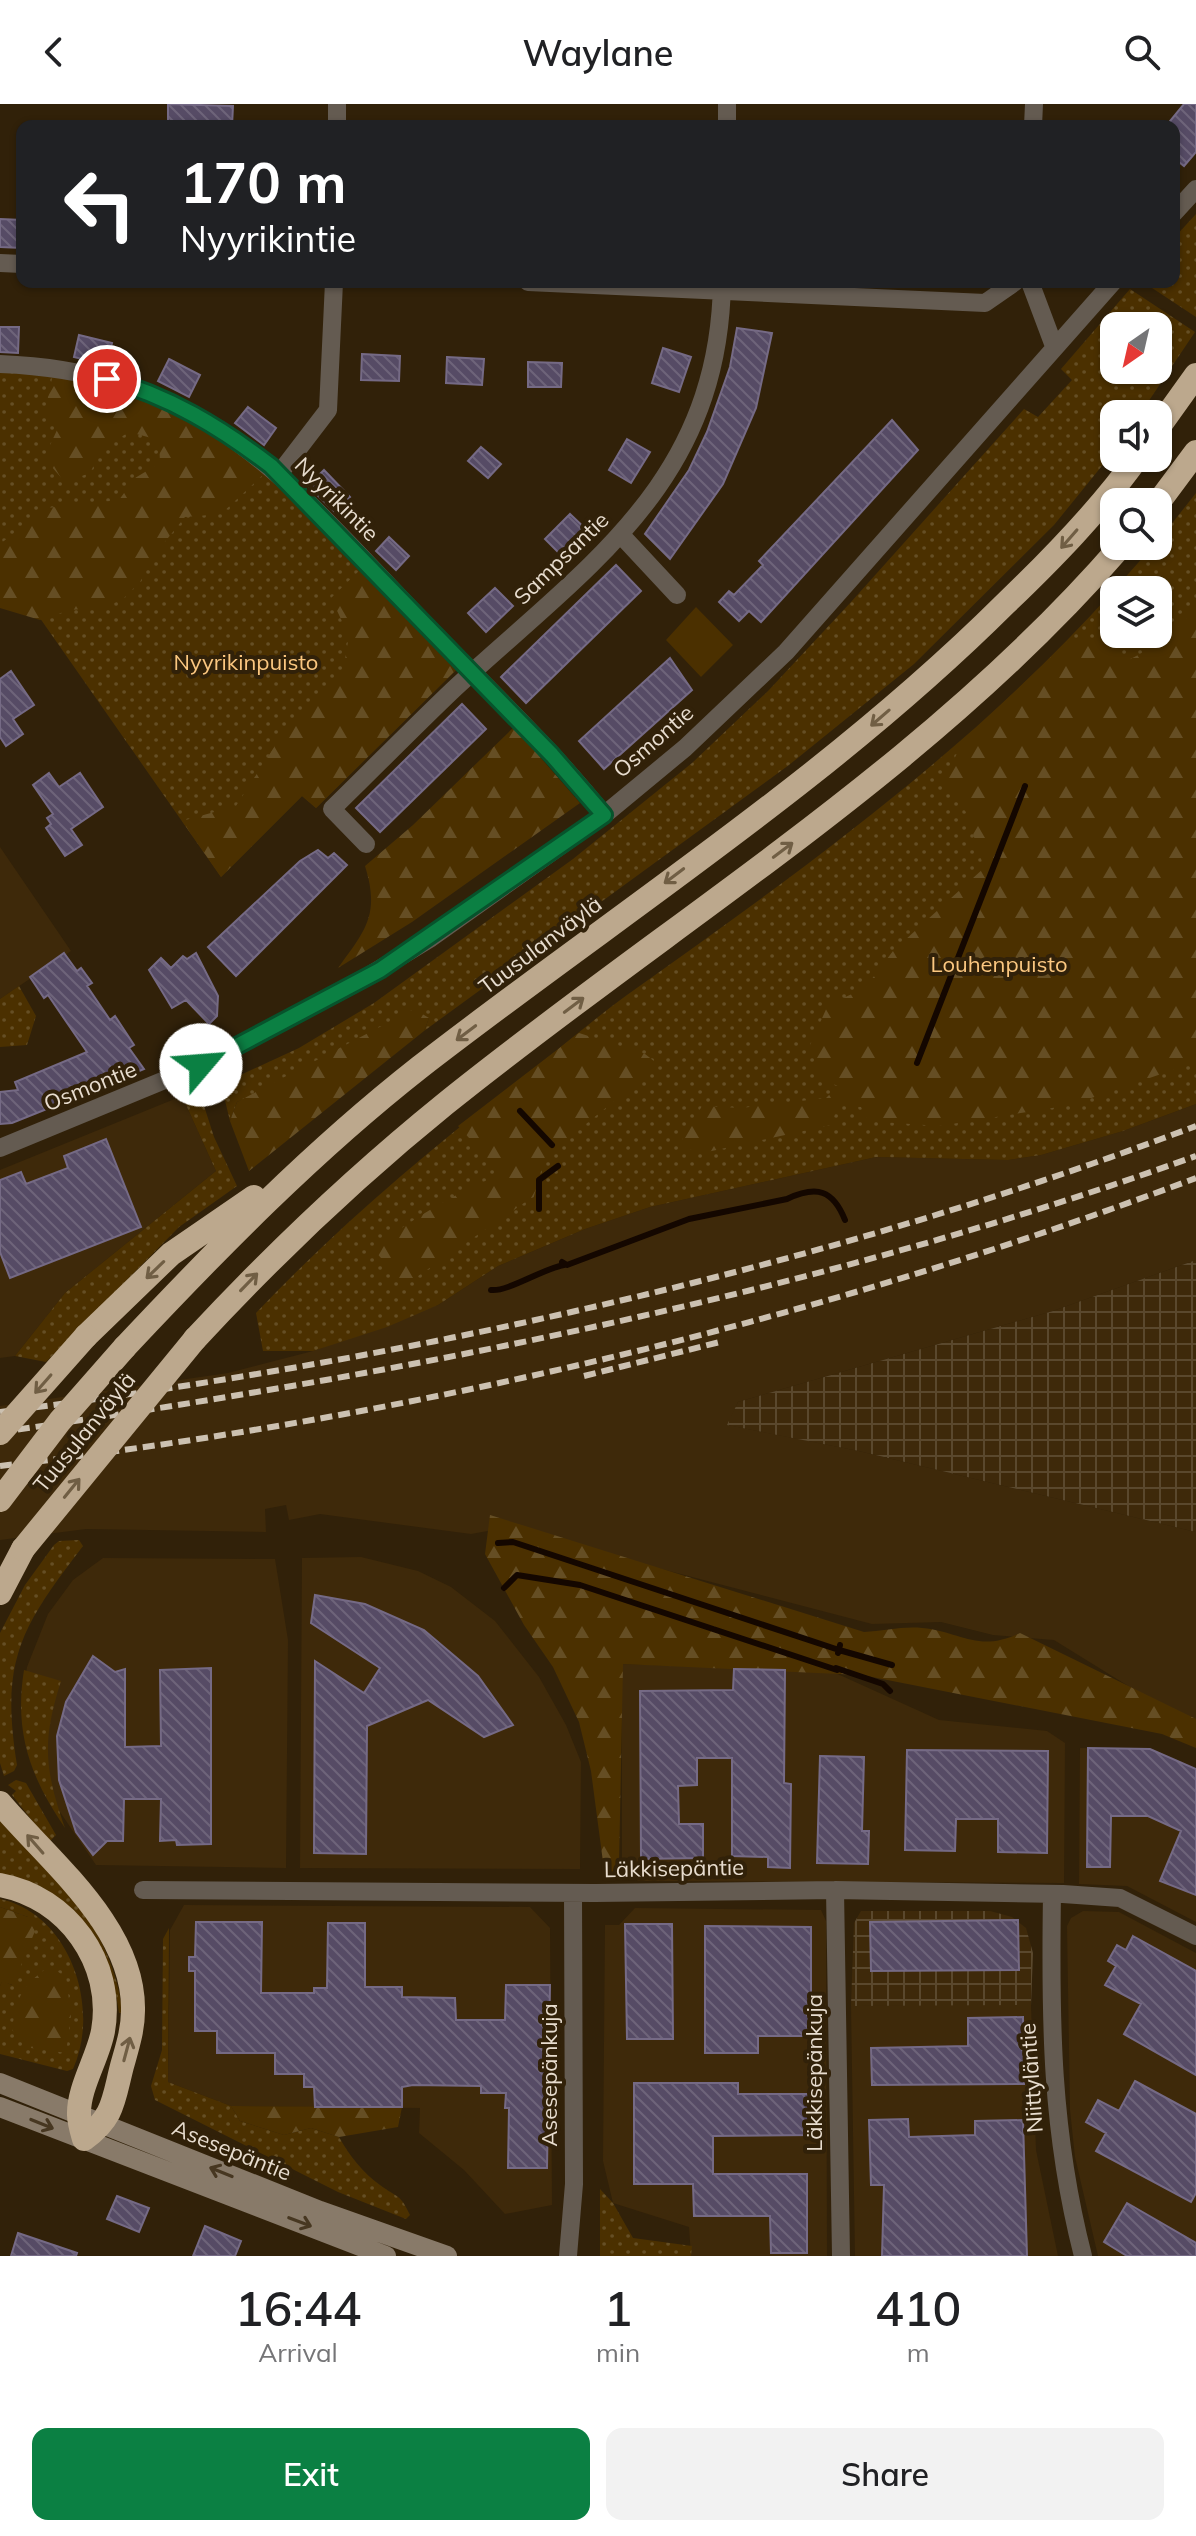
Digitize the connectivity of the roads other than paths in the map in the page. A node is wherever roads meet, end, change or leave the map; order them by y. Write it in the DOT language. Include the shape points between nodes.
graph roads {
  1 [pos="1196,189"];
  2 [pos="1180,206"];
  3 [pos="334,288"];
  4 [pos="722,288"];
  5 [pos="753,288"];
  6 [pos="1006,288"];
  7 [pos="1032,288"];
  8 [pos="1107,288"];
  9 [pos="1054,346"];
  10 [pos="0,364"];
  11 [pos="1196,375"];
  12 [pos="1172,408"];
  13 [pos="1196,452"];
  14 [pos="1125,472"];
  15 [pos="279,474"];
  16 [pos="1169,488"];
  17 [pos="622,536"];
  18 [pos="1109,560"];
  19 [pos="677,595"];
  20 [pos="472,673"];
  21 [pos="604,815"];
  22 [pos="366,844"];
  23 [pos="0,1148"];
  24 [pos="309,1160"];
  25 [pos="0,1433"];
  26 [pos="0,1500"];
  27 [pos="23,1549"];
  28 [pos="0,1576"];
  29 [pos="0,1593"];
  30 [pos="0,1803"];
  31 [pos="0,1885"];
  32 [pos="143,1890"];
  33 [pos="835,1890"];
  34 [pos="573,1893"];
  35 [pos="1052,1894"];
  36 [pos="1196,1936"];
  37 [pos="0,2083"];
  38 [pos="0,2107"];
  39 [pos="78,2114"];
  40 [pos="105,2124"];
  41 [pos="84,2139"];
  42 [pos="386,2256"];
  43 [pos="447,2256"];
  44 [pos="568,2256"];
  45 [pos="841,2256"];
  46 [pos="1083,2256"];
  1 -- 2 [label="street"];
  3 -- 15 [label="street" via="328,410"];
  4 -- 17 [label="street, Sampsantie" via="707,394 690,434"];
  5 -- 6 [label="street" via="985,303"];
  7 -- 9 [label="street"];
  8 -- 9 [label="street, Osmontie"];
  9 -- 21 [label="street, Osmontie" via="786,652 685,748"];
  10 -- 15 [label="street, Nyyrikintie" via="77,371 136,387 228,433"];
  11 -- 12 [label="highway"];
  13 -- 16 [label="highway"];
  14 -- 24 [label="highway, Tuusulanväylä, one-way" via="1041,569 965,645 842,751 419,1069"];
  15 -- 20 [label="street, Nyyrikintie"];
  17 -- 19 [label="street"];
  17 -- 20 [label="street, Sampsantie"];
  27 -- 18 [label="highway, Tuusulanväylä, one-way, bridge" via="195,1339 328,1205 444,1104 869,786 995,677"];
  20 -- 21 [label="street, Nyyrikintie"];
  20 -- 22 [label="street, Sampsantie" via="332,809"];
  21 -- 23 [label="street, Osmontie" via="431,938 360,981 201,1065"];
  24 -- 25 [label="highway, one-way, bridge" via="171,1254 86,1336"];
  24 -- 26 [label="highway, Tuusulanväylä, bridge" via="125,1347"];
  27 -- 28 [label="highway, Tuusulanväylä"];
  27 -- 29 [label="highway"];
  40 -- 30 [label="highway, one-way" via="131,2033 134,2010 128,1971 108,1931 78,1891"];
  31 -- 39 [label="highway" via="38,1897 60,1912 82,1938 98,1971 105,2003 103,2031"];
  32 -- 34 [label="street, Läkkisepäntie"];
  33 -- 34 [label="street, Läkkisepäntie"];
  33 -- 35 [label="street, Läkkisepäntie"];
  33 -- 45 [label="street, Läkkisepänkuja"];
  34 -- 44 [label="street, Asesepänkuja" via="574,2184"];
  35 -- 36 [label="street, Läkkisepäntie" via="1120,1898"];
  35 -- 46 [label="street, Niittyläntie" via="1050,2037 1065,2182"];
  37 -- 39 [label="main road, Asesepäntie"];
  38 -- 41 [label="main road, Asesepäntie, one-way"];
  39 -- 40 [label="main road, Asesepäntie"];
  39 -- 41 [label="highway"];
  40 -- 41 [label="highway"];
  43 -- 40 [label="main road, Asesepäntie, one-way"];
  41 -- 42 [label="main road, Asesepäntie, one-way"];
}
